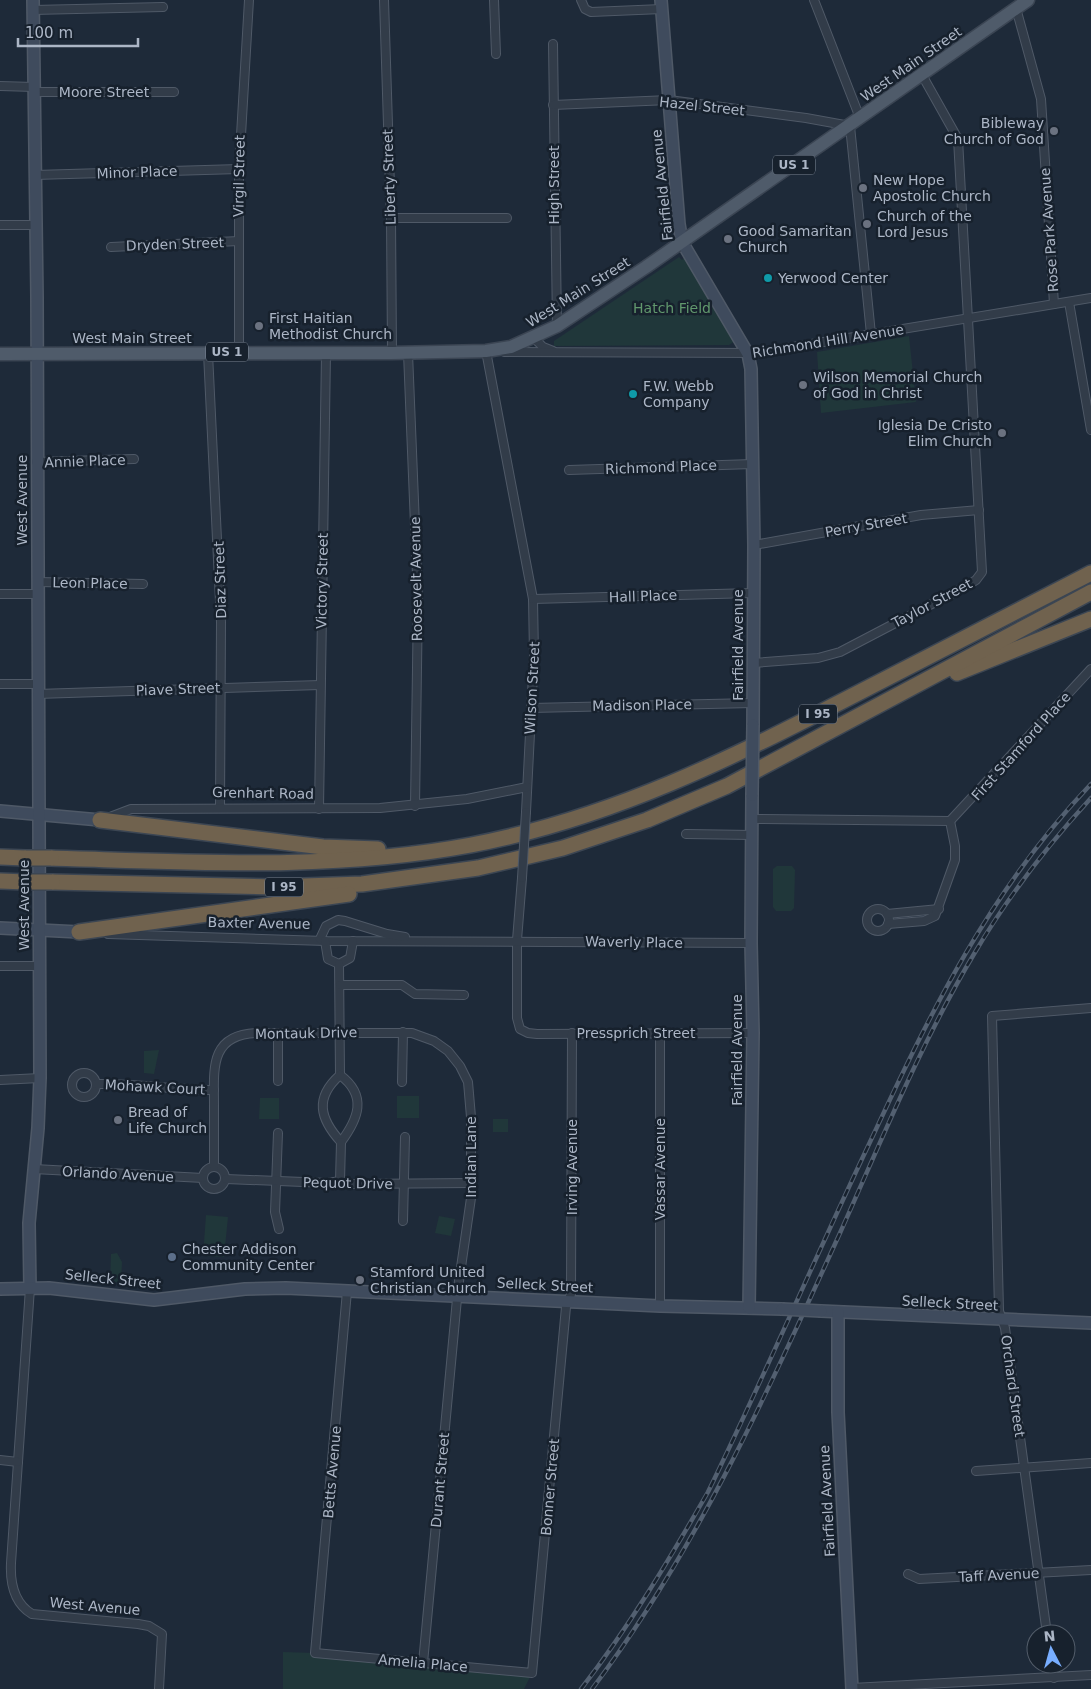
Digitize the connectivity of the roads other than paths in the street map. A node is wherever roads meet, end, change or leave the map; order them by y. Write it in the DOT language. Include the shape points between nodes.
graph roads {
  1 [pos="249,0"];
  2 [pos="384,0"];
  3 [pos="494,0"];
  4 [pos="581,0"];
  5 [pos="814,0"];
  6 [pos="1028,0"];
  7 [pos="33,5"];
  8 [pos="661,5"];
  9 [pos="163,7"];
  10 [pos="1016,8"];
  11 [pos="553,44"];
  12 [pos="496,54"];
  13 [pos="922,75"];
  14 [pos="0,86"];
  15 [pos="34,89"];
  16 [pos="174,92"];
  17 [pos="668,100"];
  18 [pos="553,105"];
  19 [pos="855,122"];
  20 [pos="238,169"];
  21 [pos="35,175"];
  22 [pos="391,218"];
  23 [pos="507,218"];
  24 [pos="0,224"];
  25 [pos="36,225"];
  26 [pos="238,241"];
  27 [pos="682,242"];
  28 [pos="111,246"];
  29 [pos="1091,298"];
  30 [pos="1070,302"];
  31 [pos="1054,304"];
  32 [pos="967,320"];
  33 [pos="557,326"];
  34 [pos="871,334"];
  35 [pos="534,338"];
  36 [pos="486,351"];
  37 [pos="239,352"];
  38 [pos="208,353"];
  39 [pos="326,353"];
  40 [pos="392,353"];
  41 [pos="408,353"];
  42 [pos="0,354"];
  43 [pos="37,354"];
  44 [pos="562,354"];
  45 [pos="748,354"];
  46 [pos="1088,387"];
  47 [pos="1091,430"];
  48 [pos="134,459"];
  49 [pos="36,462"];
  50 [pos="753,464"];
  51 [pos="569,470"];
  52 [pos="979,510"];
  53 [pos="754,545"];
  54 [pos="1091,573"];
  55 [pos="37,582"];
  56 [pos="143,584"];
  57 [pos="1091,592"];
  58 [pos="753,593"];
  59 [pos="0,594"];
  60 [pos="37,594"];
  61 [pos="532,600"];
  62 [pos="1091,619"];
  63 [pos="753,662"];
  64 [pos="1091,669"];
  65 [pos="0,684"];
  66 [pos="320,685"];
  67 [pos="221,688"];
  68 [pos="37,689"];
  69 [pos="753,703"];
  70 [pos="882,704"];
  71 [pos="531,708"];
  72 [pos="527,787"];
  73 [pos="415,806"];
  74 [pos="220,808"];
  75 [pos="320,809"];
  76 [pos="0,812"];
  77 [pos="38,814"];
  78 [pos="752,819"];
  79 [pos="100,820"];
  80 [pos="950,822"];
  81 [pos="686,834"];
  82 [pos="752,835"];
  83 [pos="442,850"];
  84 [pos="0,857"];
  85 [pos="478,868"];
  86 [pos="0,881"];
  87 [pos="939,909"];
  88 [pos="887,914"];
  89 [pos="888,924"];
  90 [pos="0,928"];
  91 [pos="40,930"];
  92 [pos="78,932"];
  93 [pos="323,940"];
  94 [pos="429,940"];
  95 [pos="517,940"];
  96 [pos="353,941"];
  97 [pos="751,943"];
  98 [pos="339,964"];
  99 [pos="0,966"];
  100 [pos="39,966"];
  101 [pos="340,985"];
  102 [pos="464,995"];
  103 [pos="1091,1008"];
  104 [pos="520,1028"];
  105 [pos="339,1032"];
  106 [pos="403,1032"];
  107 [pos="660,1032"];
  108 [pos="278,1033"];
  109 [pos="572,1033"];
  110 [pos="753,1033"];
  111 [pos="425,1036"];
  112 [pos="340,1075"];
  113 [pos="40,1078"];
  114 [pos="0,1080"];
  115 [pos="278,1081"];
  116 [pos="402,1082"];
  117 [pos="96,1084"];
  118 [pos="214,1090"];
  119 [pos="278,1133"];
  120 [pos="405,1137"];
  121 [pos="341,1142"];
  122 [pos="214,1167"];
  123 [pos="34,1169"];
  124 [pos="203,1178"];
  125 [pos="226,1179"];
  126 [pos="277,1181"];
  127 [pos="340,1181"];
  128 [pos="471,1183"];
  129 [pos="404,1184"];
  130 [pos="403,1221"];
  131 [pos="279,1229"];
  132 [pos="30,1288"];
  133 [pos="0,1289"];
  134 [pos="347,1291"];
  135 [pos="457,1296"];
  136 [pos="568,1301"];
  137 [pos="660,1306"];
  138 [pos="748,1308"];
  139 [pos="838,1312"];
  140 [pos="1002,1320"];
  141 [pos="1091,1323"];
  142 [pos="0,1460"];
  143 [pos="18,1462"];
  144 [pos="1091,1463"];
  145 [pos="1024,1468"];
  146 [pos="976,1471"];
  147 [pos="1091,1570"];
  148 [pos="1039,1573"];
  149 [pos="908,1574"];
  150 [pos="1047,1624"];
  151 [pos="314,1653"];
  152 [pos="424,1663"];
  153 [pos="532,1673"];
  154 [pos="1053,1674"];
  155 [pos="1091,1676"];
  156 [pos="1054,1678"];
  157 [pos="159,1689"];
  158 [pos="852,1689"];
  1 -- 20 [label="street, Virgil Street"];
  2 -- 22 [label="street, Liberty Street"];
  3 -- 12 [label="street"];
  4 -- 8 [label="street" via="591,12"];
  5 -- 19 [label="street"];
  6 -- 10 [label="main road, West Main Street / US 1"];
  7 -- 9 [label="street"];
  7 -- 15 [label="main road, West Avenue"];
  8 -- 17 [label="main road, Fairfield Avenue"];
  10 -- 13 [label="main road, West Main Street / US 1"];
  10 -- 31 [label="street, Rose Park Avenue" via="1041,99"];
  11 -- 18 [label="street, High Street"];
  13 -- 19 [label="main road, West Main Street / US 1"];
  13 -- 32 [label="street, Taylor Street" via="958,138"];
  14 -- 15 [label="street, Moore Street"];
  15 -- 16 [label="street, Moore Street"];
  15 -- 21 [label="main road, West Avenue"];
  17 -- 18 [label="street, Hazel Street"];
  17 -- 19 [label="street, Hazel Street"];
  17 -- 27 [label="main road, Fairfield Avenue"];
  18 -- 33 [label="street, High Street"];
  19 -- 27 [label="main road, West Main Street / US 1"];
  19 -- 34 [label="street"];
  20 -- 21 [label="street, Minor Place"];
  20 -- 26 [label="street, Virgil Street"];
  21 -- 25 [label="main road, West Avenue"];
  22 -- 23 [label="street"];
  22 -- 40 [label="street, Liberty Street"];
  24 -- 25 [label="street"];
  25 -- 43 [label="main road, West Avenue"];
  26 -- 28 [label="street, Dryden Street"];
  26 -- 37 [label="street, Virgil Street"];
  27 -- 33 [label="main road, West Main Street / US 1"];
  27 -- 45 [label="main road, Fairfield Avenue"];
  29 -- 30 [label="street, Richmond Hill Avenue"];
  30 -- 31 [label="street, Richmond Hill Avenue"];
  30 -- 46 [label="street"];
  31 -- 32 [label="street, Richmond Hill Avenue"];
  32 -- 34 [label="street, Richmond Hill Avenue"];
  32 -- 52 [label="street, Taylor Street"];
  33 -- 35 [label="main road, West Main Street / US 1"];
  34 -- 45 [label="street, Richmond Hill Avenue"];
  35 -- 36 [label="main road, West Main Street / US 1" via="511,347"];
  35 -- 44 [label="street, Richmond Hill Avenue" via="543,348"];
  36 -- 41 [label="main road, West Main Street / US 1"];
  36 -- 44 [label="street, Richmond Hill Avenue"];
  36 -- 61 [label="street, Wilson Street"];
  37 -- 38 [label="main road, West Main Street / US 1"];
  37 -- 39 [label="main road, West Main Street / US 1"];
  38 -- 43 [label="main road, West Main Street / US 1"];
  38 -- 67 [label="street, Diaz Street" via="218,519"];
  39 -- 40 [label="main road, West Main Street / US 1"];
  39 -- 66 [label="street, Victory Street"];
  40 -- 41 [label="main road, West Main Street / US 1"];
  41 -- 73 [label="street, Roosevelt Avenue" via="418,599"];
  42 -- 43 [label="main road, West Main Street / US 1"];
  43 -- 49 [label="main road, West Avenue"];
  44 -- 45 [label="street, Richmond Hill Avenue"];
  45 -- 50 [label="main road, Fairfield Avenue"];
  46 -- 47 [label="street"];
  48 -- 49 [label="street, Annie Place"];
  49 -- 55 [label="main road, West Avenue"];
  50 -- 51 [label="street, Richmond Place"];
  50 -- 53 [label="main road, Fairfield Avenue"];
  52 -- 53 [label="street, Perry Street" via="921,515"];
  52 -- 63 [label="street, Taylor Street" via="983,568 976,580 840,652 818,658"];
  53 -- 58 [label="main road, Fairfield Avenue"];
  54 -- 83 [label="highway, I 95" via="691,776 583,816 499,839"];
  55 -- 56 [label="street, Leon Place"];
  55 -- 60 [label="main road, West Avenue"];
  57 -- 70 [label="highway, I 95"];
  58 -- 61 [label="street, Hall Place"];
  58 -- 63 [label="main road, Fairfield Avenue"];
  59 -- 60 [label="street"];
  60 -- 68 [label="main road, West Avenue"];
  61 -- 71 [label="street, Wilson Street" via="534,655"];
  62 -- 70 [label="highway"];
  63 -- 69 [label="main road, Fairfield Avenue"];
  64 -- 80 [label="street, First Stamford Place"];
  65 -- 68 [label="street, Piave Street"];
  66 -- 67 [label="street, Piave Street"];
  66 -- 75 [label="street, Victory Street"];
  67 -- 68 [label="street, Piave Street"];
  67 -- 74 [label="street, Diaz Street"];
  68 -- 77 [label="main road, West Avenue"];
  69 -- 71 [label="street, Madison Place"];
  69 -- 78 [label="main road, Fairfield Avenue, bridge"];
  70 -- 85 [label="highway, I 95" via="753,774 674,810 573,845"];
  71 -- 72 [label="street, Wilson Street"];
  72 -- 73 [label="street, Grenhart Road"];
  72 -- 95 [label="street, Wilson Street, bridge"];
  73 -- 75 [label="street, Grenhart Road"];
  74 -- 75 [label="street, Grenhart Road"];
  74 -- 79 [label="street, Grenhart Road" via="131,809"];
  76 -- 77 [label="main road, Grenhart Road"];
  77 -- 79 [label="main road, Grenhart Road"];
  77 -- 91 [label="main road, West Avenue"];
  78 -- 80 [label="street"];
  78 -- 82 [label="main road, Fairfield Avenue"];
  79 -- 83 [label="highway" via="323,848"];
  80 -- 87 [label="street" via="955,860"];
  81 -- 82 [label="street"];
  82 -- 97 [label="main road, Fairfield Avenue"];
  83 -- 84 [label="highway, I 95, bridge" via="298,863"];
  85 -- 86 [label="highway, I 95, bridge" via="391,881 304,887"];
  85 -- 92 [label="highway" via="377,891"];
  87 -- 88 [label="street"];
  87 -- 89 [label="street" via="935,916 924,920"];
  88 -- 89 [label="street"];
  88 -- 89 [label="street" via="874,910 868,915 867,922 876,931 883,930"];
  90 -- 91 [label="main road, Baxter Avenue"];
  91 -- 92 [label="main road, Baxter Avenue"];
  91 -- 100 [label="main road, West Avenue"];
  92 -- 93 [label="street, Baxter Avenue"];
  93 -- 94 [label="street" via="326,926 338,920 387,934"];
  93 -- 96 [label="street, Baxter Avenue"];
  93 -- 98 [label="street" via="328,959"];
  94 -- 95 [label="street, Baxter Avenue"];
  94 -- 96 [label="street, Baxter Avenue"];
  95 -- 97 [label="street, Waverly Place"];
  95 -- 104 [label="street, Wilson Street" via="517,1018"];
  96 -- 98 [label="street" via="350,958"];
  97 -- 110 [label="main road, Fairfield Avenue"];
  98 -- 101 [label="street"];
  99 -- 100 [label="street"];
  100 -- 113 [label="main road, West Avenue"];
  101 -- 102 [label="street" via="402,985 415,994"];
  101 -- 105 [label="street"];
  103 -- 140 [label="street, Orchard Street" via="992,1016 999,1311"];
  104 -- 109 [label="street, Pressprich Street" via="528,1033"];
  105 -- 106 [label="street, Montauk Drive"];
  105 -- 108 [label="street, Montauk Drive"];
  105 -- 112 [label="street"];
  106 -- 111 [label="street, Montauk Drive"];
  106 -- 116 [label="street"];
  107 -- 109 [label="street, Pressprich Street"];
  107 -- 110 [label="street, Pressprich Street"];
  107 -- 137 [label="street, Vassar Avenue"];
  108 -- 115 [label="street"];
  108 -- 118 [label="street, Montauk Drive" via="246,1033 227,1042 214,1063"];
  109 -- 136 [label="street, Irving Avenue" via="573,1200 571,1294"];
  110 -- 138 [label="main road, Fairfield Avenue"];
  111 -- 128 [label="street, Indian Lane" via="455,1058 468,1082"];
  112 -- 121 [label="street" via="354,1092 357,1108 352,1126"];
  112 -- 121 [label="street" via="326,1092 323,1103 327,1126"];
  113 -- 114 [label="street"];
  113 -- 123 [label="main road, West Avenue"];
  117 -- 118 [label="street, Mohawk Court"];
  118 -- 122 [label="street, Montauk Drive"];
  119 -- 126 [label="street"];
  120 -- 129 [label="street"];
  121 -- 127 [label="street"];
  122 -- 124 [label="street"];
  122 -- 125 [label="street" via="222,1170"];
  123 -- 124 [label="street, Orlando Avenue"];
  123 -- 132 [label="main road, West Avenue" via="29,1226"];
  124 -- 125 [label="street, Orlando Avenue" via="211,1189 221,1187"];
  125 -- 126 [label="street, Pequot Drive"];
  126 -- 127 [label="street, Pequot Drive"];
  126 -- 131 [label="street" via="275,1212"];
  127 -- 129 [label="street, Pequot Drive"];
  128 -- 129 [label="street, Pequot Drive"];
  128 -- 135 [label="street, Indian Lane" via="469,1224"];
  129 -- 130 [label="street"];
  132 -- 133 [label="main road, Selleck Street"];
  132 -- 134 [label="main road, Selleck Street" via="154,1300 261,1288"];
  132 -- 143 [label="street, West Avenue"];
  134 -- 135 [label="main road, Selleck Street"];
  134 -- 151 [label="street, Betts Avenue"];
  135 -- 136 [label="main road, Selleck Street"];
  135 -- 152 [label="street, Durant Street"];
  136 -- 137 [label="main road, Selleck Street"];
  136 -- 153 [label="street, Bonner Street"];
  137 -- 138 [label="main road, Selleck Street"];
  138 -- 139 [label="main road, Selleck Street, bridge"];
  139 -- 140 [label="main road, Selleck Street"];
  139 -- 158 [label="main road, Fairfield Avenue" via="838,1412"];
  140 -- 141 [label="main road, Selleck Street"];
  140 -- 145 [label="street, Orchard Street"];
  142 -- 143 [label="street"];
  143 -- 157 [label="street, West Avenue" via="10,1577 21,1605 40,1616 138,1624 156,1630 162,1634 163,1647"];
  144 -- 145 [label="street"];
  145 -- 146 [label="street"];
  145 -- 148 [label="street, Orchard Street"];
  147 -- 148 [label="street, Taff Avenue"];
  148 -- 149 [label="street, Taff Avenue" via="919,1579"];
  148 -- 150 [label="street, Orchard Street"];
  151 -- 152 [label="street, Amelia Place"];
  152 -- 153 [label="street, Amelia Place"];
  154 -- 156 [label="street"];
  155 -- 156 [label="street"];
  156 -- 158 [label="street"];
}
